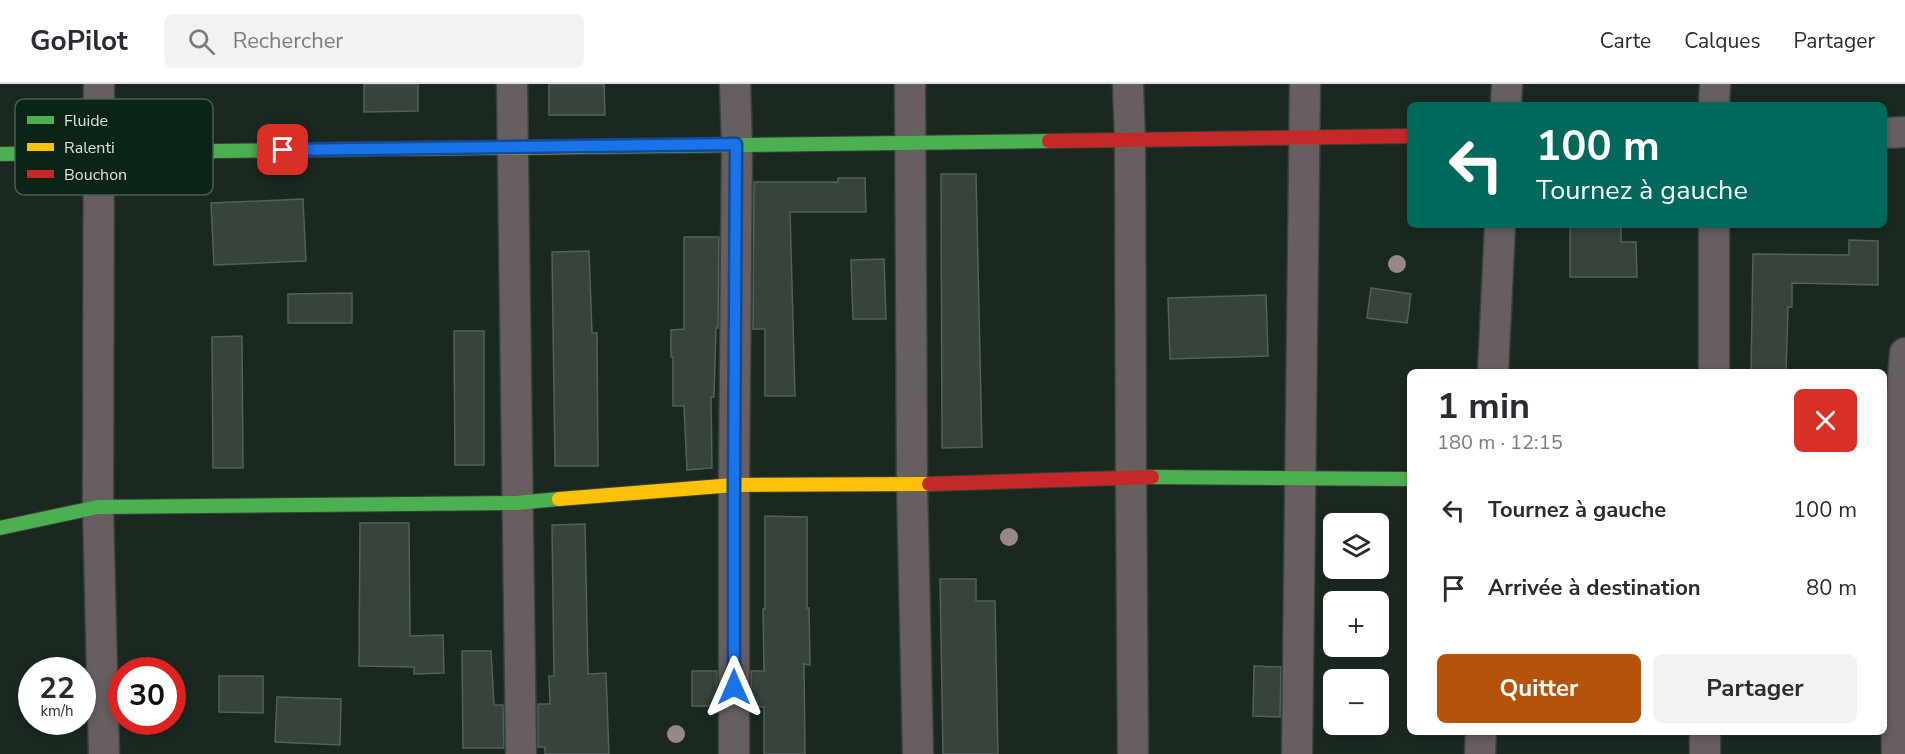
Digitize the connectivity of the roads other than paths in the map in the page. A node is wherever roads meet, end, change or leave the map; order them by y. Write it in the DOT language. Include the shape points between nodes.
graph roads {
  1 [pos="99,84"];
  2 [pos="512,84"];
  3 [pos="735,84"];
  4 [pos="909,84"];
  5 [pos="1128,84"];
  6 [pos="1305,84"];
  7 [pos="1507,84"];
  8 [pos="1715,84"];
  9 [pos="99,99"];
  10 [pos="1506,102"];
  11 [pos="1714,102"];
  12 [pos="1887,132"];
  13 [pos="1905,132"];
  14 [pos="1407,136"];
  15 [pos="1305,137"];
  16 [pos="1131,139"];
  17 [pos="910,142"];
  18 [pos="736,144"];
  19 [pos="513,147"];
  20 [pos="213,151"];
  21 [pos="0,154"];
  22 [pos="15,154"];
  23 [pos="100,195"];
  24 [pos="1500,228"];
  25 [pos="1714,228"];
  26 [pos="1905,353"];
  27 [pos="1493,369"];
  28 [pos="1714,369"];
  29 [pos="1131,477"];
  30 [pos="1301,478"];
  31 [pos="1407,479"];
  32 [pos="734,485"];
  33 [pos="912,485"];
  34 [pos="1894,501"];
  35 [pos="516,503"];
  36 [pos="98,507"];
  37 [pos="0,528"];
  38 [pos="1481,735"];
  39 [pos="1706,735"];
  40 [pos="104,754"];
  41 [pos="521,754"];
  42 [pos="734,754"];
  43 [pos="918,754"];
  44 [pos="1134,754"];
  45 [pos="1297,754"];
  46 [pos="1480,754"];
  47 [pos="1705,754"];
  48 [pos="1897,754"];
  1 -- 9 [label="street"];
  2 -- 19 [label="street"];
  3 -- 18 [label="street"];
  4 -- 17 [label="street"];
  5 -- 16 [label="street"];
  6 -- 15 [label="street"];
  7 -- 10 [label="street"];
  8 -- 11 [label="street"];
  12 -- 13 [label="street"];
  14 -- 15 [label="street"];
  15 -- 16 [label="street"];
  15 -- 30 [label="street"];
  16 -- 17 [label="street"];
  16 -- 29 [label="street"];
  17 -- 18 [label="street"];
  17 -- 33 [label="street"];
  18 -- 19 [label="street"];
  18 -- 32 [label="street"];
  19 -- 20 [label="street"];
  19 -- 35 [label="street"];
  21 -- 22 [label="street"];
  23 -- 36 [label="street"];
  24 -- 27 [label="street"];
  25 -- 28 [label="street"];
  26 -- 34 [label="street"];
  29 -- 30 [label="street"];
  29 -- 33 [label="street"];
  29 -- 44 [label="street"];
  30 -- 31 [label="street"];
  30 -- 45 [label="street"];
  32 -- 33 [label="street"];
  32 -- 35 [label="street"];
  32 -- 42 [label="street"];
  33 -- 43 [label="street"];
  34 -- 48 [label="street"];
  35 -- 36 [label="street"];
  35 -- 41 [label="street"];
  36 -- 37 [label="street"];
  36 -- 40 [label="street"];
  38 -- 46 [label="street"];
  39 -- 47 [label="street"];
}
